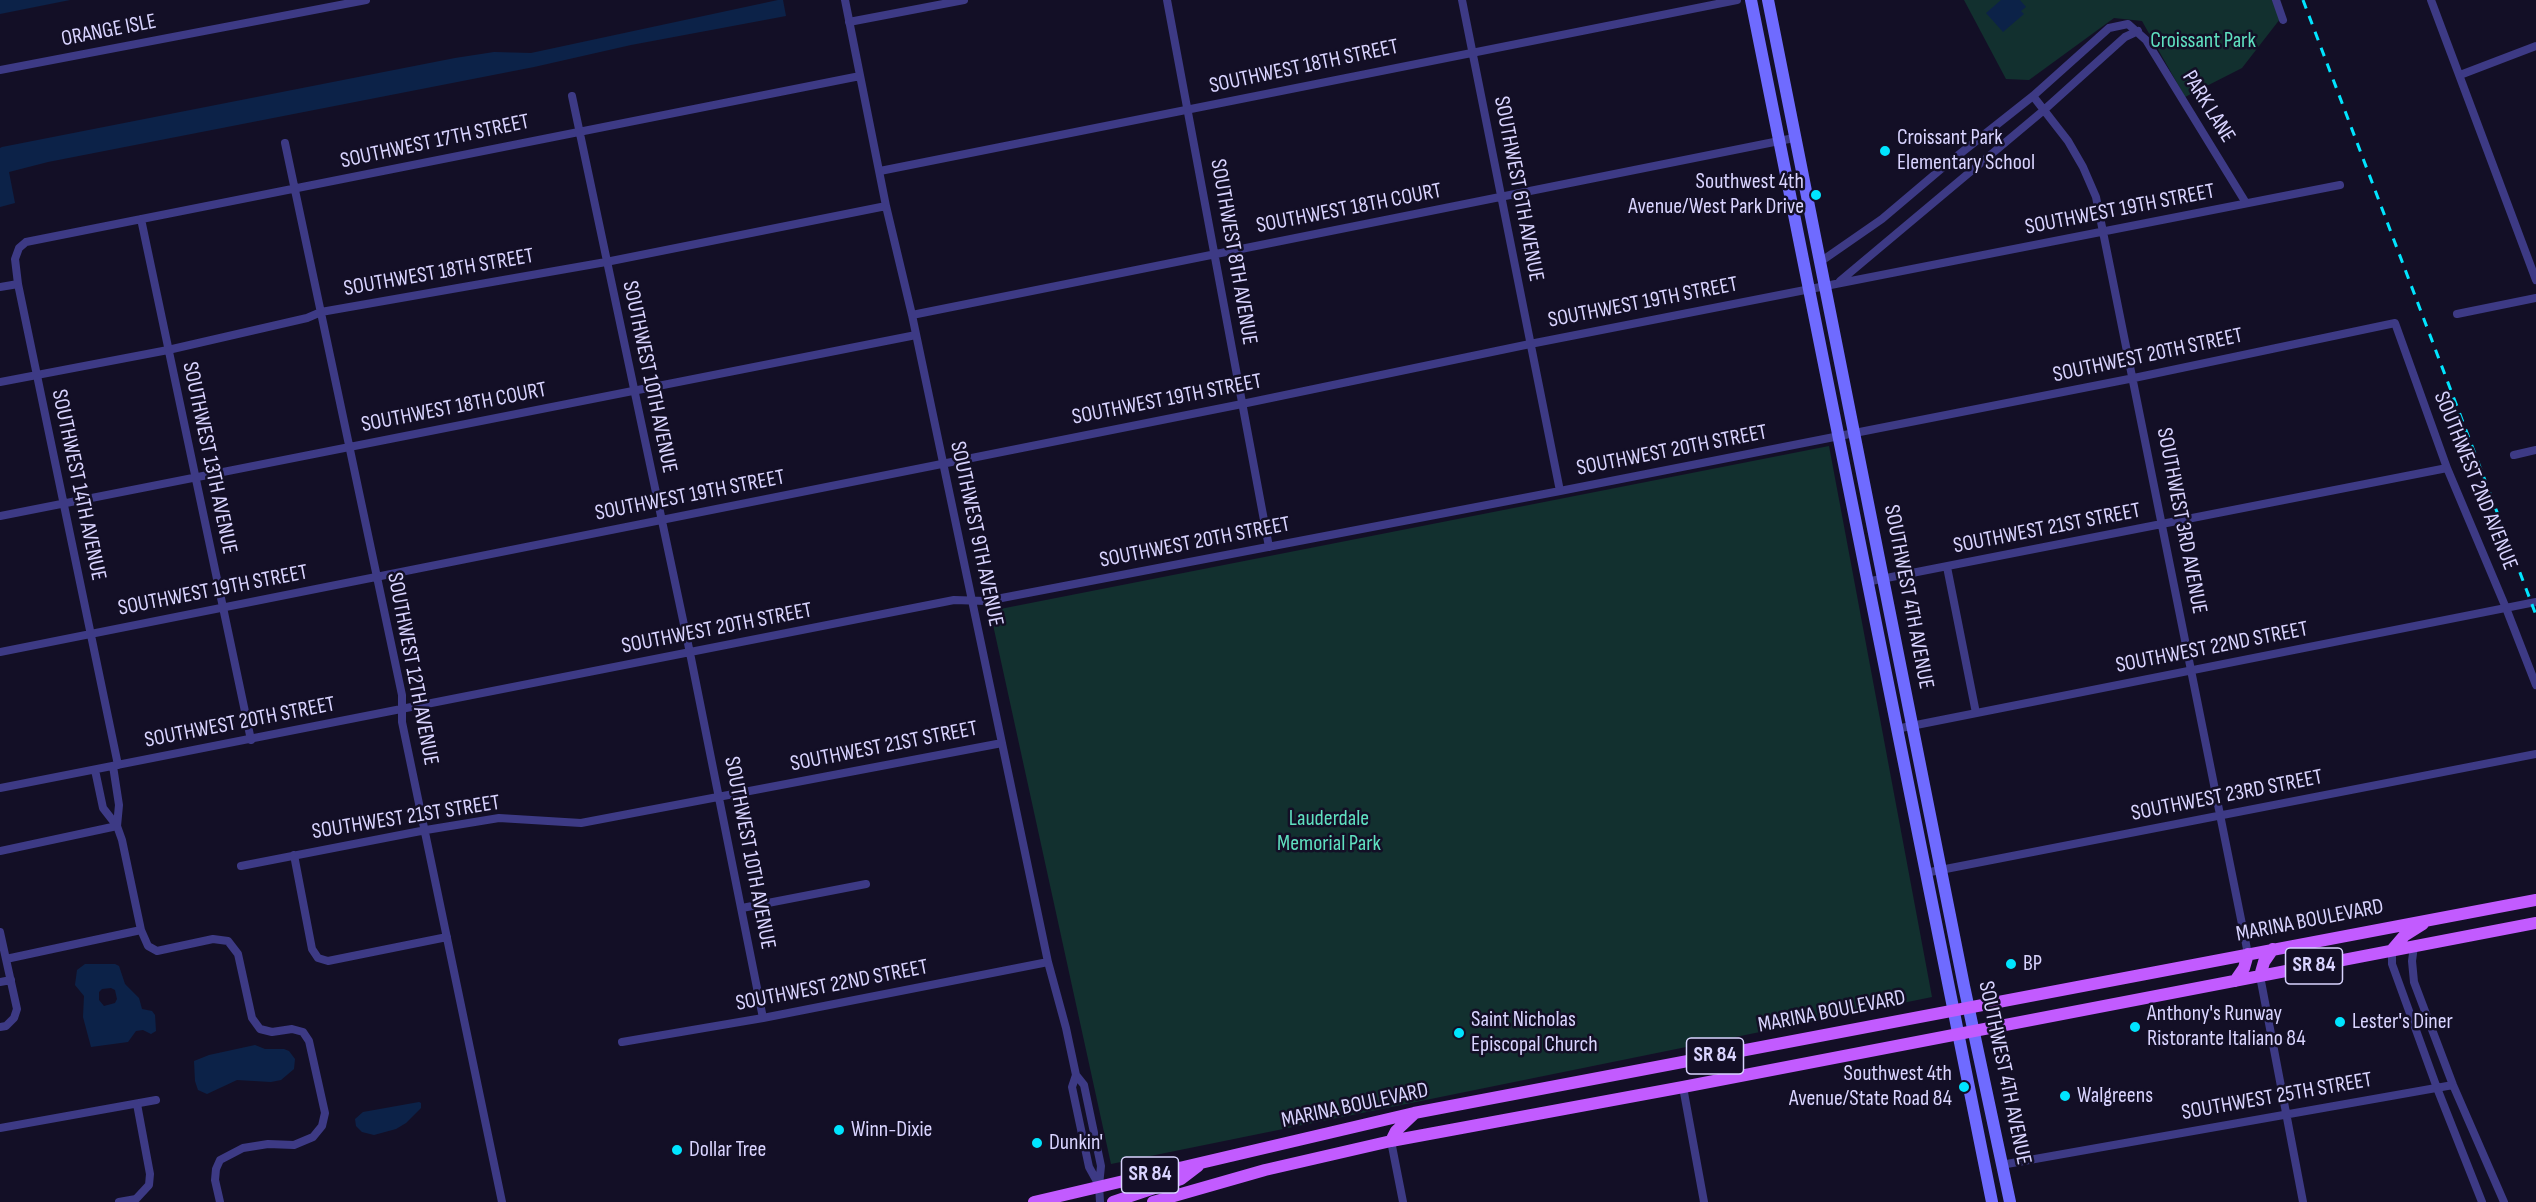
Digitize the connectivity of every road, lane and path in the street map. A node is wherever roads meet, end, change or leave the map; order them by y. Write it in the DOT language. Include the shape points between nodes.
graph roads {
  1 [pos="366,0"];
  2 [pos="845,0"];
  3 [pos="964,0"];
  4 [pos="1167,0"];
  5 [pos="1462,0"];
  6 [pos="1737,0"];
  7 [pos="1751,0"];
  8 [pos="1768,0"];
  9 [pos="2276,0"];
  10 [pos="2431,0"];
  11 [pos="2283,20"];
  12 [pos="849,22"];
  13 [pos="2138,31"];
  14 [pos="2536,46"];
  15 [pos="1472,51"];
  16 [pos="0,70"];
  17 [pos="2460,75"];
  18 [pos="860,76"];
  19 [pos="572,96"];
  20 [pos="2033,96"];
  21 [pos="1188,109"];
  22 [pos="2044,110"];
  23 [pos="578,130"];
  24 [pos="1794,138"];
  25 [pos="1779,141"];
  26 [pos="285,143"];
  27 [pos="880,171"];
  28 [pos="2340,185"];
  29 [pos="295,189"];
  30 [pos="1502,197"];
  31 [pos="2246,204"];
  32 [pos="886,206"];
  33 [pos="141,219"];
  34 [pos="2105,232"];
  35 [pos="19,248"];
  36 [pos="1215,254"];
  37 [pos="606,262"];
  38 [pos="1820,262"];
  39 [pos="2536,280"];
  40 [pos="18,284"];
  41 [pos="1831,284"];
  42 [pos="0,287"];
  43 [pos="1808,288"];
  44 [pos="2536,298"];
  45 [pos="321,312"];
  46 [pos="2457,314"];
  47 [pos="912,315"];
  48 [pos="2395,323"];
  49 [pos="916,335"];
  50 [pos="1530,344"];
  51 [pos="168,351"];
  52 [pos="37,375"];
  53 [pos="2134,378"];
  54 [pos="0,382"];
  55 [pos="633,391"];
  56 [pos="1242,404"];
  57 [pos="1853,432"];
  58 [pos="1837,436"];
  59 [pos="348,447"];
  60 [pos="2536,450"];
  61 [pos="2514,455"];
  62 [pos="942,464"];
  63 [pos="2447,468"];
  64 [pos="196,478"];
  65 [pos="1560,491"];
  66 [pos="64,504"];
  67 [pos="0,516"];
  68 [pos="662,519"];
  69 [pos="2162,524"];
  70 [pos="1269,547"];
  71 [pos="1947,567"];
  72 [pos="376,576"];
  73 [pos="1883,579"];
  74 [pos="1866,582"];
  75 [pos="972,601"];
  76 [pos="2536,602"];
  77 [pos="222,607"];
  78 [pos="2506,608"];
  79 [pos="91,633"];
  80 [pos="0,651"];
  81 [pos="690,653"];
  82 [pos="2192,671"];
  83 [pos="2536,685"];
  84 [pos="402,710"];
  85 [pos="1976,713"];
  86 [pos="1912,725"];
  87 [pos="1896,729"];
  88 [pos="251,740"];
  89 [pos="1002,743"];
  90 [pos="2536,754"];
  91 [pos="115,766"];
  92 [pos="95,770"];
  93 [pos="0,788"];
  94 [pos="719,797"];
  95 [pos="2219,816"];
  96 [pos="117,826"];
  97 [pos="426,830"];
  98 [pos="0,851"];
  99 [pos="294,855"];
  100 [pos="241,866"];
  101 [pos="1941,869"];
  102 [pos="1925,873"];
  103 [pos="866,884"];
  104 [pos="2536,900"];
  105 [pos="742,908"];
  106 [pos="2438,918"];
  107 [pos="2536,923"];
  108 [pos="141,930"];
  109 [pos="0,932"];
  110 [pos="447,937"];
  111 [pos="2414,946"];
  112 [pos="2273,949"];
  113 [pos="2392,950"];
  114 [pos="2248,954"];
  115 [pos="6,959"];
  116 [pos="1048,962"];
  117 [pos="2260,976"];
  118 [pos="10,980"];
  119 [pos="2235,981"];
  120 [pos="0,982"];
  121 [pos="1969,1008"];
  122 [pos="1954,1011"];
  123 [pos="764,1018"];
  124 [pos="0,1027"];
  125 [pos="1974,1030"];
  126 [pos="1958,1033"];
  127 [pos="622,1042"];
  128 [pos="2453,1085"];
  129 [pos="1683,1087"];
  130 [pos="2437,1088"];
  131 [pos="156,1100"];
  132 [pos="137,1104"];
  133 [pos="1414,1113"];
  134 [pos="2285,1114"];
  135 [pos="0,1128"];
  136 [pos="1391,1141"];
  137 [pos="1201,1164"];
  138 [pos="2001,1165"];
  139 [pos="1099,1185"];
  140 [pos="119,1202"];
  141 [pos="220,1202"];
  142 [pos="502,1202"];
  143 [pos="1034,1202"];
  144 [pos="1100,1202"];
  145 [pos="1113,1202"];
  146 [pos="1153,1202"];
  147 [pos="1403,1202"];
  148 [pos="1704,1202"];
  149 [pos="1992,1202"];
  150 [pos="2010,1202"];
  151 [pos="2303,1202"];
  152 [pos="2482,1202"];
  153 [pos="2504,1202"];
  1 -- 16 [label="street, ORANGE ISLE"];
  2 -- 12 [label="street, SOUTHWEST 9TH AVENUE"];
  3 -- 12 [label="street"];
  4 -- 21 [label="street, SOUTHWEST 8TH AVENUE"];
  5 -- 15 [label="street, SOUTHWEST 6TH AVENUE"];
  6 -- 15 [label="street, SOUTHWEST 18TH STREET"];
  7 -- 25 [label="main road, SOUTHWEST 4TH AVENUE"];
  8 -- 24 [label="main road, SOUTHWEST 4TH AVENUE"];
  9 -- 11 [label="street"];
  10 -- 17 [label="street"];
  12 -- 18 [label="street, SOUTHWEST 9TH AVENUE"];
  13 -- 20 [label="street" via="2128,24 2109,28"];
  13 -- 22 [label="street" via="2125,37"];
  13 -- 31 [label="street, PARK LANE"];
  14 -- 17 [label="street"];
  15 -- 21 [label="street, SOUTHWEST 18TH STREET"];
  15 -- 30 [label="street, SOUTHWEST 6TH AVENUE"];
  17 -- 39 [label="street"];
  18 -- 23 [label="street, SOUTHWEST 17TH STREET"];
  18 -- 27 [label="street, SOUTHWEST 9TH AVENUE"];
  19 -- 23 [label="street, SOUTHWEST 10TH AVENUE"];
  20 -- 22 [label="street, SOUTHWEST 3RD AVENUE"];
  20 -- 38 [label="street" via="1882,219"];
  21 -- 27 [label="street, SOUTHWEST 18TH STREET"];
  21 -- 36 [label="street, SOUTHWEST 8TH AVENUE"];
  22 -- 34 [label="street, SOUTHWEST 3RD AVENUE" via="2083,167"];
  22 -- 41 [label="street"];
  23 -- 29 [label="street, SOUTHWEST 17TH STREET"];
  23 -- 37 [label="street, SOUTHWEST 10TH AVENUE"];
  24 -- 25 [label="street, SOUTHWEST 18TH COURT"];
  24 -- 38 [label="main road, SOUTHWEST 4TH AVENUE"];
  25 -- 30 [label="street, SOUTHWEST 18TH COURT"];
  25 -- 43 [label="main road, SOUTHWEST 4TH AVENUE"];
  26 -- 29 [label="street, SOUTHWEST 12TH AVENUE"];
  27 -- 32 [label="street, SOUTHWEST 9TH AVENUE"];
  28 -- 31 [label="street, SOUTHWEST 19TH STREET"];
  29 -- 33 [label="street, SOUTHWEST 17TH STREET"];
  29 -- 45 [label="street, SOUTHWEST 12TH AVENUE"];
  30 -- 36 [label="street, SOUTHWEST 18TH COURT"];
  30 -- 50 [label="street, SOUTHWEST 6TH AVENUE"];
  31 -- 34 [label="street, SOUTHWEST 19TH STREET"];
  32 -- 37 [label="street, SOUTHWEST 18TH STREET"];
  32 -- 47 [label="street, SOUTHWEST 9TH AVENUE"];
  33 -- 35 [label="street, SOUTHWEST 17TH STREET" via="26,242"];
  33 -- 51 [label="street, SOUTHWEST 13TH AVENUE"];
  34 -- 41 [label="street, SOUTHWEST 19TH STREET"];
  34 -- 53 [label="street, SOUTHWEST 3RD AVENUE"];
  35 -- 40 [label="street, SOUTHWEST 14TH AVENUE" via="15,259"];
  36 -- 47 [label="street, SOUTHWEST 18TH COURT"];
  36 -- 56 [label="street, SOUTHWEST 8TH AVENUE"];
  37 -- 45 [label="street, SOUTHWEST 18TH STREET"];
  37 -- 55 [label="street, SOUTHWEST 10TH AVENUE"];
  38 -- 41 [label="main road, SOUTHWEST 4TH AVENUE"];
  40 -- 42 [label="street"];
  40 -- 52 [label="street, SOUTHWEST 14TH AVENUE"];
  41 -- 43 [label="street, SOUTHWEST 19TH STREET"];
  41 -- 57 [label="main road, SOUTHWEST 4TH AVENUE"];
  43 -- 50 [label="street, SOUTHWEST 19TH STREET"];
  43 -- 58 [label="main road, SOUTHWEST 4TH AVENUE"];
  44 -- 46 [label="street"];
  45 -- 51 [label="street, SOUTHWEST 18TH STREET"];
  45 -- 59 [label="street, SOUTHWEST 12TH AVENUE"];
  47 -- 49 [label="street, SOUTHWEST 9TH AVENUE"];
  48 -- 53 [label="street, SOUTHWEST 20TH STREET"];
  48 -- 63 [label="street, SOUTHWEST 2ND AVENUE"];
  49 -- 55 [label="street, SOUTHWEST 18TH COURT"];
  49 -- 62 [label="street, SOUTHWEST 9TH AVENUE"];
  50 -- 56 [label="street, SOUTHWEST 19TH STREET"];
  50 -- 65 [label="street, SOUTHWEST 6TH AVENUE"];
  51 -- 52 [label="street, SOUTHWEST 18TH STREET"];
  51 -- 64 [label="street, SOUTHWEST 13TH AVENUE"];
  52 -- 54 [label="street, SOUTHWEST 18TH STREET"];
  52 -- 66 [label="street, SOUTHWEST 14TH AVENUE"];
  53 -- 57 [label="street, SOUTHWEST 20TH STREET"];
  53 -- 69 [label="street, SOUTHWEST 3RD AVENUE"];
  55 -- 59 [label="street, SOUTHWEST 18TH COURT"];
  55 -- 68 [label="street, SOUTHWEST 10TH AVENUE"];
  56 -- 62 [label="street, SOUTHWEST 19TH STREET"];
  56 -- 70 [label="street, SOUTHWEST 8TH AVENUE"];
  57 -- 58 [label="street, SOUTHWEST 20TH STREET"];
  57 -- 73 [label="main road, SOUTHWEST 4TH AVENUE"];
  58 -- 65 [label="street, SOUTHWEST 20TH STREET"];
  58 -- 74 [label="main road, SOUTHWEST 4TH AVENUE"];
  59 -- 64 [label="street, SOUTHWEST 18TH COURT"];
  59 -- 72 [label="street, SOUTHWEST 12TH AVENUE"];
  60 -- 61 [label="street"];
  62 -- 68 [label="street, SOUTHWEST 19TH STREET"];
  62 -- 75 [label="street, SOUTHWEST 9TH AVENUE"];
  63 -- 69 [label="street, SOUTHWEST 21ST STREET"];
  63 -- 78 [label="street, SOUTHWEST 2ND AVENUE"];
  64 -- 66 [label="street, SOUTHWEST 18TH COURT"];
  64 -- 77 [label="street, SOUTHWEST 13TH AVENUE"];
  65 -- 70 [label="street, SOUTHWEST 20TH STREET"];
  66 -- 67 [label="street, SOUTHWEST 18TH COURT"];
  66 -- 79 [label="street, SOUTHWEST 14TH AVENUE"];
  68 -- 72 [label="street, SOUTHWEST 19TH STREET"];
  68 -- 81 [label="street, SOUTHWEST 10TH AVENUE"];
  69 -- 71 [label="street, SOUTHWEST 21ST STREET"];
  69 -- 82 [label="street, SOUTHWEST 3RD AVENUE"];
  70 -- 75 [label="street, SOUTHWEST 20TH STREET"];
  71 -- 73 [label="street, SOUTHWEST 21ST STREET"];
  71 -- 85 [label="street"];
  72 -- 77 [label="street, SOUTHWEST 19TH STREET"];
  72 -- 84 [label="street, SOUTHWEST 12TH AVENUE"];
  73 -- 74 [label="street, SOUTHWEST 21ST STREET"];
  73 -- 86 [label="main road, SOUTHWEST 4TH AVENUE"];
  74 -- 87 [label="main road, SOUTHWEST 4TH AVENUE"];
  75 -- 81 [label="street, SOUTHWEST 20TH STREET" via="954,600"];
  75 -- 89 [label="street, SOUTHWEST 9TH AVENUE"];
  76 -- 78 [label="street, SOUTHWEST 22ND STREET"];
  77 -- 79 [label="street, SOUTHWEST 19TH STREET"];
  77 -- 88 [label="street, SOUTHWEST 13TH AVENUE"];
  78 -- 82 [label="street, SOUTHWEST 22ND STREET"];
  78 -- 83 [label="street, SOUTHWEST 2ND AVENUE"];
  79 -- 80 [label="street, SOUTHWEST 19TH STREET"];
  79 -- 91 [label="street, SOUTHWEST 14TH AVENUE"];
  81 -- 84 [label="street, SOUTHWEST 20TH STREET"];
  81 -- 94 [label="street, SOUTHWEST 10TH AVENUE"];
  82 -- 85 [label="street, SOUTHWEST 22ND STREET"];
  82 -- 95 [label="street, SOUTHWEST 3RD AVENUE"];
  84 -- 88 [label="street, SOUTHWEST 20TH STREET"];
  84 -- 97 [label="street, SOUTHWEST 12TH AVENUE"];
  85 -- 86 [label="street, SOUTHWEST 22ND STREET"];
  86 -- 87 [label="street, SOUTHWEST 22ND STREET"];
  86 -- 101 [label="main road, SOUTHWEST 4TH AVENUE"];
  87 -- 102 [label="main road, SOUTHWEST 4TH AVENUE"];
  88 -- 91 [label="street, SOUTHWEST 20TH STREET"];
  89 -- 94 [label="street, SOUTHWEST 21ST STREET"];
  89 -- 116 [label="street, SOUTHWEST 9TH AVENUE"];
  90 -- 95 [label="street, SOUTHWEST 23RD STREET"];
  91 -- 92 [label="street, SOUTHWEST 20TH STREET"];
  91 -- 96 [label="street, SOUTHWEST 14TH AVENUE"];
  92 -- 93 [label="street, SOUTHWEST 20TH STREET"];
  92 -- 96 [label="street" via="103,808"];
  94 -- 97 [label="street, SOUTHWEST 21ST STREET" via="581,823 499,818"];
  94 -- 105 [label="street, SOUTHWEST 10TH AVENUE"];
  95 -- 101 [label="street, SOUTHWEST 23RD STREET"];
  95 -- 114 [label="street, SOUTHWEST 3RD AVENUE"];
  96 -- 98 [label="street"];
  96 -- 108 [label="street"];
  97 -- 99 [label="street, SOUTHWEST 21ST STREET"];
  97 -- 110 [label="street, SOUTHWEST 12TH AVENUE"];
  99 -- 100 [label="street, SOUTHWEST 21ST STREET"];
  99 -- 110 [label="street" via="312,949 318,958 328,961"];
  101 -- 102 [label="street, SOUTHWEST 23RD STREET"];
  101 -- 121 [label="main road, SOUTHWEST 4TH AVENUE"];
  102 -- 122 [label="main road, SOUTHWEST 4TH AVENUE"];
  103 -- 105 [label="street"];
  104 -- 106 [label="main road, MARINA BOULEVARD / SR 84"];
  105 -- 123 [label="street, SOUTHWEST 10TH AVENUE"];
  106 -- 112 [label="main road, MARINA BOULEVARD / SR 84"];
  106 -- 113 [label="main road" via="2418,926"];
  107 -- 111 [label="main road, MARINA BOULEVARD / SR 84"];
  108 -- 115 [label="street"];
  108 -- 141 [label="street" via="148,946 158,951 213,939 228,941 238,954 252,1018 260,1029 292,1029 303,1032 309,1041 325,1113 322,1126 313,1137 294,1145 243,1148 220,1160 215,1180"];
  109 -- 115 [label="street"];
  110 -- 142 [label="street, SOUTHWEST 12TH AVENUE"];
  111 -- 113 [label="main road, MARINA BOULEVARD / SR 84"];
  111 -- 128 [label="street" via="2414,982"];
  112 -- 114 [label="main road, MARINA BOULEVARD / SR 84"];
  112 -- 117 [label="main road"];
  113 -- 117 [label="main road, MARINA BOULEVARD / SR 84"];
  113 -- 130 [label="street" via="2392,964"];
  114 -- 119 [label="main road"];
  114 -- 121 [label="main road, MARINA BOULEVARD / SR 84"];
  115 -- 118 [label="street"];
  116 -- 123 [label="street, SOUTHWEST 22ND STREET"];
  116 -- 139 [label="street, SOUTHWEST 9TH AVENUE" via="1076,1075 1072,1087 1089,1167"];
  117 -- 119 [label="main road, MARINA BOULEVARD / SR 84"];
  117 -- 134 [label="street"];
  118 -- 120 [label="street"];
  118 -- 124 [label="street" via="17,1009 14,1018"];
  119 -- 125 [label="main road, MARINA BOULEVARD / SR 84"];
  121 -- 122 [label="main road, MARINA BOULEVARD / SR 84"];
  121 -- 125 [label="main road, SOUTHWEST 4TH AVENUE"];
  122 -- 126 [label="main road, SOUTHWEST 4TH AVENUE"];
  122 -- 133 [label="main road, MARINA BOULEVARD / SR 84"];
  123 -- 127 [label="street, SOUTHWEST 22ND STREET"];
  125 -- 126 [label="main road, MARINA BOULEVARD / SR 84"];
  125 -- 138 [label="main road, SOUTHWEST 4TH AVENUE"];
  126 -- 129 [label="main road, MARINA BOULEVARD / SR 84"];
  126 -- 149 [label="main road, SOUTHWEST 4TH AVENUE"];
  128 -- 130 [label="street, SOUTHWEST 25TH STREET"];
  128 -- 153 [label="street"];
  129 -- 136 [label="main road, MARINA BOULEVARD / SR 84"];
  129 -- 148 [label="street"];
  130 -- 134 [label="street, SOUTHWEST 25TH STREET"];
  130 -- 152 [label="street"];
  131 -- 132 [label="street"];
  132 -- 135 [label="street"];
  132 -- 140 [label="street" via="149,1185 136,1199"];
  133 -- 136 [label="main road"];
  133 -- 137 [label="main road, MARINA BOULEVARD / SR 84"];
  134 -- 138 [label="street, SOUTHWEST 25TH STREET"];
  134 -- 151 [label="street"];
  136 -- 146 [label="main road, MARINA BOULEVARD / SR 84" via="1265,1170"];
  136 -- 147 [label="street"];
  137 -- 139 [label="main road, MARINA BOULEVARD / SR 84"];
  137 -- 145 [label="main road" via="1181,1179"];
  138 -- 150 [label="main road, SOUTHWEST 4TH AVENUE"];
  139 -- 143 [label="main road, MARINA BOULEVARD / SR 84"];
  139 -- 144 [label="street, SOUTHWEST 9TH AVENUE"];
}
